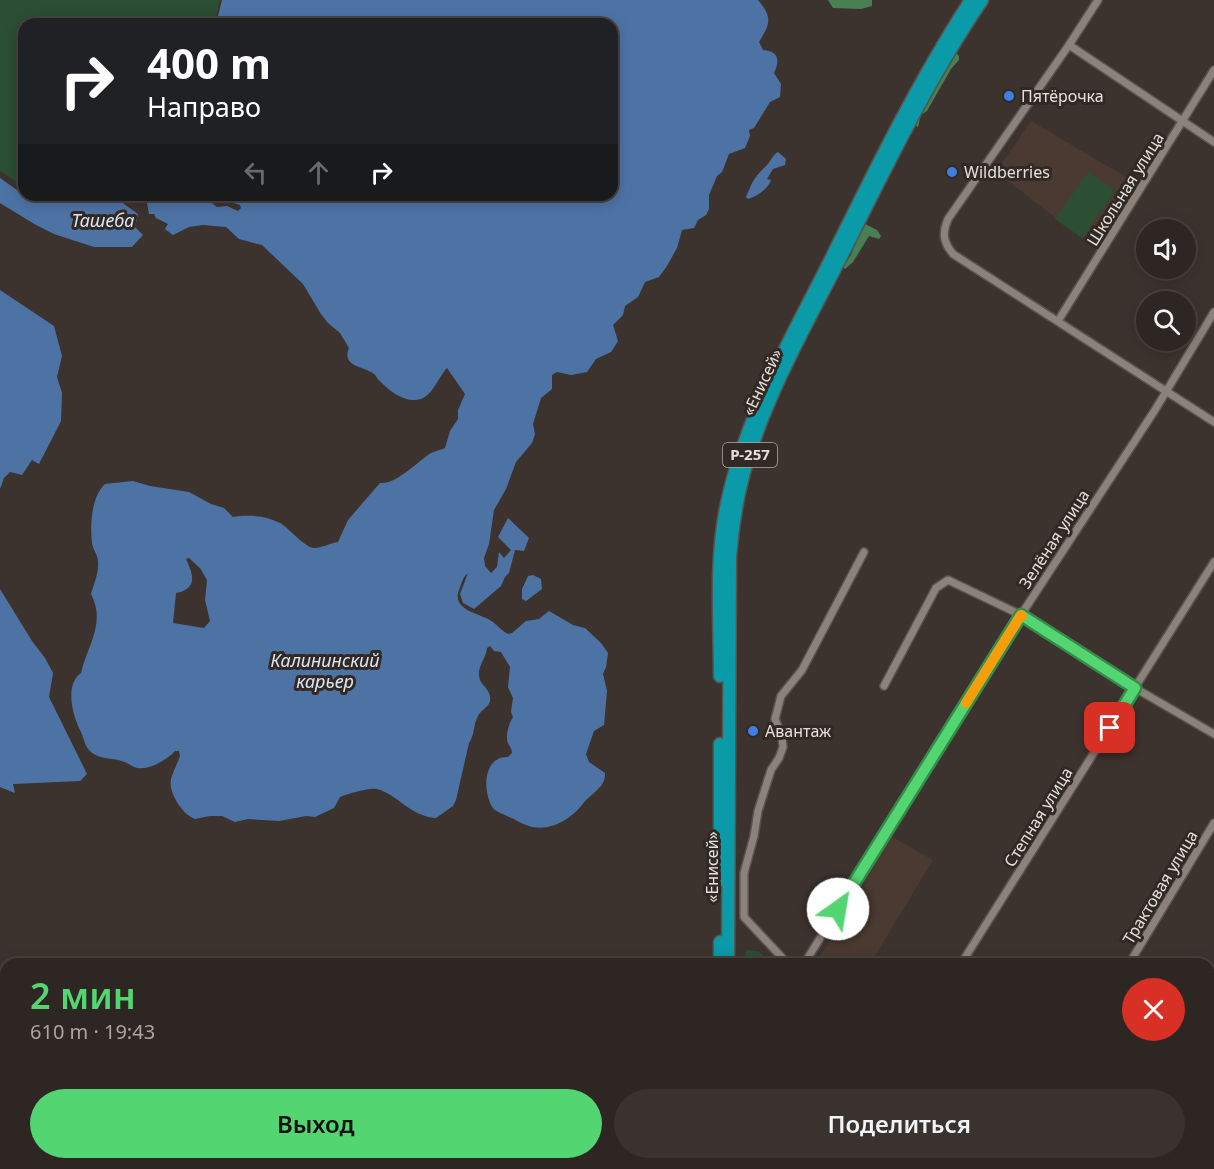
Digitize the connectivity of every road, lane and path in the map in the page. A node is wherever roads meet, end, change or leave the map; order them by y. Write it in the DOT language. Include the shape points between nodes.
graph roads {
  1 [pos="971,0"];
  2 [pos="982,0"];
  3 [pos="1098,0"];
  4 [pos="1069,45"];
  5 [pos="1214,70"];
  6 [pos="1182,122"];
  7 [pos="1214,142"];
  8 [pos="1214,312"];
  9 [pos="1058,321"];
  10 [pos="1166,391"];
  11 [pos="1214,422"];
  12 [pos="864,552"];
  13 [pos="1214,562"];
  14 [pos="1021,615"];
  15 [pos="884,686"];
  16 [pos="1135,688"];
  17 [pos="1214,734"];
  18 [pos="1214,823"];
  19 [pos="720,958"];
  20 [pos="728,958"];
  21 [pos="782,958"];
  22 [pos="808,958"];
  23 [pos="965,958"];
  24 [pos="1133,958"];
  1 -- 19 [label="highway, «Енисей» / Р-257" via="881,158 770,379 736,465 723,527 721,559"];
  2 -- 20 [label="highway, «Енисей» / Р-257" via="928,86 865,209 768,405 743,475 730,557"];
  3 -- 4 [label="street"];
  4 -- 6 [label="street"];
  4 -- 9 [label="street" via="943,231 945,244 953,254"];
  5 -- 6 [label="street, Школьная улица"];
  6 -- 7 [label="street"];
  6 -- 9 [label="street, Школьная улица"];
  8 -- 10 [label="street, Зелёная улица"];
  9 -- 10 [label="street"];
  10 -- 11 [label="street"];
  10 -- 14 [label="street, Зелёная улица"];
  12 -- 21 [label="street" via="802,670 781,696 775,720 783,747 758,811 744,873 744,917"];
  13 -- 16 [label="street, Степная улица"];
  14 -- 15 [label="street" via="948,580 936,588"];
  14 -- 16 [label="street"];
  14 -- 22 [label="street, Зелёная улица"];
  16 -- 17 [label="street"];
  16 -- 23 [label="street, Степная улица"];
  18 -- 24 [label="street, Трактовая улица"];
}
